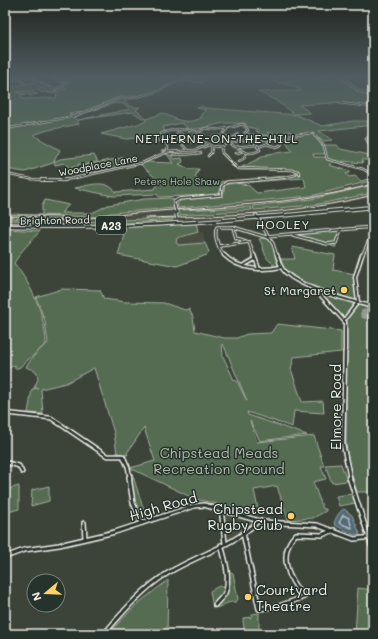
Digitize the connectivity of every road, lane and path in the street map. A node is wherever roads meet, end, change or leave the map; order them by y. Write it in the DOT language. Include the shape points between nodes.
graph roads {
  1 [pos="100,106"];
  2 [pos="5,129"];
  3 [pos="227,129"];
  4 [pos="179,130"];
  5 [pos="196,131"];
  6 [pos="199,132"];
  7 [pos="224,133"];
  8 [pos="176,134"];
  9 [pos="182,134"];
  10 [pos="238,134"];
  11 [pos="373,134"];
  12 [pos="248,135"];
  13 [pos="251,136"];
  14 [pos="176,137"];
  15 [pos="186,137"];
  16 [pos="189,138"];
  17 [pos="164,139"];
  18 [pos="272,139"];
  19 [pos="251,140"];
  20 [pos="178,141"];
  21 [pos="188,141"];
  22 [pos="235,141"];
  23 [pos="174,142"];
  24 [pos="181,142"];
  25 [pos="193,142"];
  26 [pos="202,142"];
  27 [pos="282,142"];
  28 [pos="228,143"];
  29 [pos="267,144"];
  30 [pos="195,145"];
  31 [pos="211,146"];
  32 [pos="257,146"];
  33 [pos="221,147"];
  34 [pos="237,147"];
  35 [pos="373,149"];
  36 [pos="182,151"];
  37 [pos="188,151"];
  38 [pos="167,152"];
  39 [pos="241,152"];
  40 [pos="373,152"];
  41 [pos="236,153"];
  42 [pos="182,154"];
  43 [pos="201,154"];
  44 [pos="246,154"];
  45 [pos="173,155"];
  46 [pos="208,156"];
  47 [pos="179,157"];
  48 [pos="239,161"];
  49 [pos="5,174"];
  50 [pos="371,174"];
  51 [pos="373,177"];
  52 [pos="372,207"];
  53 [pos="373,213"];
  54 [pos="257,217"];
  55 [pos="177,220"];
  56 [pos="373,226"];
  57 [pos="5,227"];
  58 [pos="233,227"];
  59 [pos="341,229"];
  60 [pos="373,232"];
  61 [pos="291,234"];
  62 [pos="268,237"];
  63 [pos="369,239"];
  64 [pos="373,240"];
  65 [pos="249,242"];
  66 [pos="219,246"];
  67 [pos="255,259"];
  68 [pos="243,266"];
  69 [pos="281,267"];
  70 [pos="259,268"];
  71 [pos="316,290"];
  72 [pos="358,302"];
  73 [pos="373,307"];
  74 [pos="344,320"];
  75 [pos="5,413"];
  76 [pos="5,464"];
  77 [pos="22,472"];
  78 [pos="221,508"];
  79 [pos="258,521"];
  80 [pos="84,523"];
  81 [pos="142,523"];
  82 [pos="334,530"];
  83 [pos="243,533"];
  84 [pos="373,537"];
  85 [pos="85,538"];
  86 [pos="368,538"];
  87 [pos="225,543"];
  88 [pos="221,545"];
  89 [pos="373,550"];
  90 [pos="5,557"];
  91 [pos="215,605"];
  92 [pos="104,634"];
  1 -- 2 [label="street" via="74,116"];
  3 -- 6 [label="street" via="205,128"];
  3 -- 7 [label="street"];
  3 -- 12 [label="street" via="245,124 248,130 244,134"];
  4 -- 5 [label="street"];
  4 -- 8 [label="street"];
  4 -- 17 [label="street" via="162,133"];
  5 -- 6 [label="street"];
  5 -- 16 [label="street"];
  6 -- 26 [label="street" via="204,135 201,137"];
  8 -- 9 [label="street"];
  8 -- 17 [label="street" via="176,137"];
  10 -- 22 [label="street" via="233,139"];
  11 -- 35 [label="street" via="366,139"];
  12 -- 13 [label="street"];
  12 -- 13 [label="street" via="246,138"];
  13 -- 18 [label="street"];
  14 -- 20 [label="street"];
  15 -- 16 [label="street"];
  16 -- 21 [label="street"];
  17 -- 38 [label="street" via="168,146"];
  18 -- 29 [label="street"];
  18 -- 32 [label="street" via="254,141"];
  18 -- 50 [label="street" via="310,133 324,146 327,159 363,169"];
  19 -- 22 [label="street"];
  20 -- 23 [label="street"];
  20 -- 24 [label="street"];
  21 -- 24 [label="street"];
  21 -- 25 [label="street"];
  22 -- 28 [label="street"];
  24 -- 37 [label="street"];
  25 -- 26 [label="street"];
  25 -- 30 [label="street"];
  26 -- 31 [label="street"];
  27 -- 29 [label="street" via="276,147"];
  28 -- 33 [label="street"];
  28 -- 34 [label="street"];
  29 -- 32 [label="street"];
  31 -- 33 [label="street"];
  31 -- 37 [label="street, Woodplace Lane"];
  31 -- 46 [label="street" via="212,153"];
  32 -- 34 [label="street"];
  32 -- 44 [label="street" via="260,150"];
  33 -- 55 [label="street, bridge" via="222,153 237,168 292,170 298,171 299,174 282,178 227,182 222,186 222,195 179,199 174,202"];
  34 -- 39 [label="street"];
  36 -- 37 [label="street, Woodplace Lane"];
  36 -- 38 [label="street, Woodplace Lane"];
  36 -- 42 [label="street"];
  38 -- 49 [label="street, Woodplace Lane" via="142,163 61,181"];
  39 -- 41 [label="street"];
  39 -- 44 [label="street"];
  40 -- 50 [label="street"];
  42 -- 43 [label="street"];
  42 -- 45 [label="street"];
  42 -- 47 [label="street"];
  44 -- 48 [label="street"];
  50 -- 51 [label="street"];
  52 -- 53 [label="street"];
  52 -- 54 [label="highway, Brighton Road / A23"];
  54 -- 55 [label="highway, Brighton Road / A23"];
  54 -- 62 [label="street"];
  55 -- 57 [label="highway, Brighton Road / A23" via="64,229"];
  56 -- 59 [label="street"];
  58 -- 62 [label="street"];
  58 -- 65 [label="street" via="236,238"];
  58 -- 66 [label="street" via="215,228"];
  59 -- 61 [label="street"];
  59 -- 61 [label="street" via="336,243 327,244"];
  60 -- 63 [label="street"];
  61 -- 62 [label="street"];
  62 -- 69 [label="street" via="274,245"];
  63 -- 64 [label="street"];
  63 -- 72 [label="street" via="356,276"];
  65 -- 66 [label="street"];
  65 -- 67 [label="street"];
  66 -- 68 [label="street" via="222,254 233,264"];
  67 -- 68 [label="street"];
  67 -- 70 [label="street"];
  68 -- 70 [label="street"];
  69 -- 70 [label="street" via="271,270"];
  69 -- 71 [label="street" via="286,273"];
  71 -- 72 [label="street"];
  71 -- 74 [label="street"];
  72 -- 73 [label="street"];
  72 -- 74 [label="street"];
  74 -- 86 [label="street, Elmore Road" via="343,444 349,476"];
  75 -- 81 [label="street" via="51,418 107,456 123,456 127,462 133,503"];
  76 -- 77 [label="street" via="19,466"];
  78 -- 79 [label="street, High Road"];
  78 -- 81 [label="street, High Road" via="199,505"];
  78 -- 87 [label="street"];
  79 -- 82 [label="street, High Road" via="317,525"];
  79 -- 83 [label="street"];
  80 -- 85 [label="street"];
  81 -- 85 [label="street, High Road"];
  82 -- 83 [label="street" via="322,535 301,533 292,536 287,546 286,563 295,586 304,597 279,606 259,609"];
  82 -- 86 [label="street, High Road" via="354,539"];
  83 -- 87 [label="street"];
  84 -- 86 [label="street, High Road"];
  85 -- 90 [label="street, High Road" via="58,546 24,550"];
  86 -- 89 [label="street, Elmore Road"];
  87 -- 88 [label="street"];
  88 -- 91 [label="street" via="227,585 224,595"];
  88 -- 92 [label="street" via="168,573 148,588 128,606"];
}
